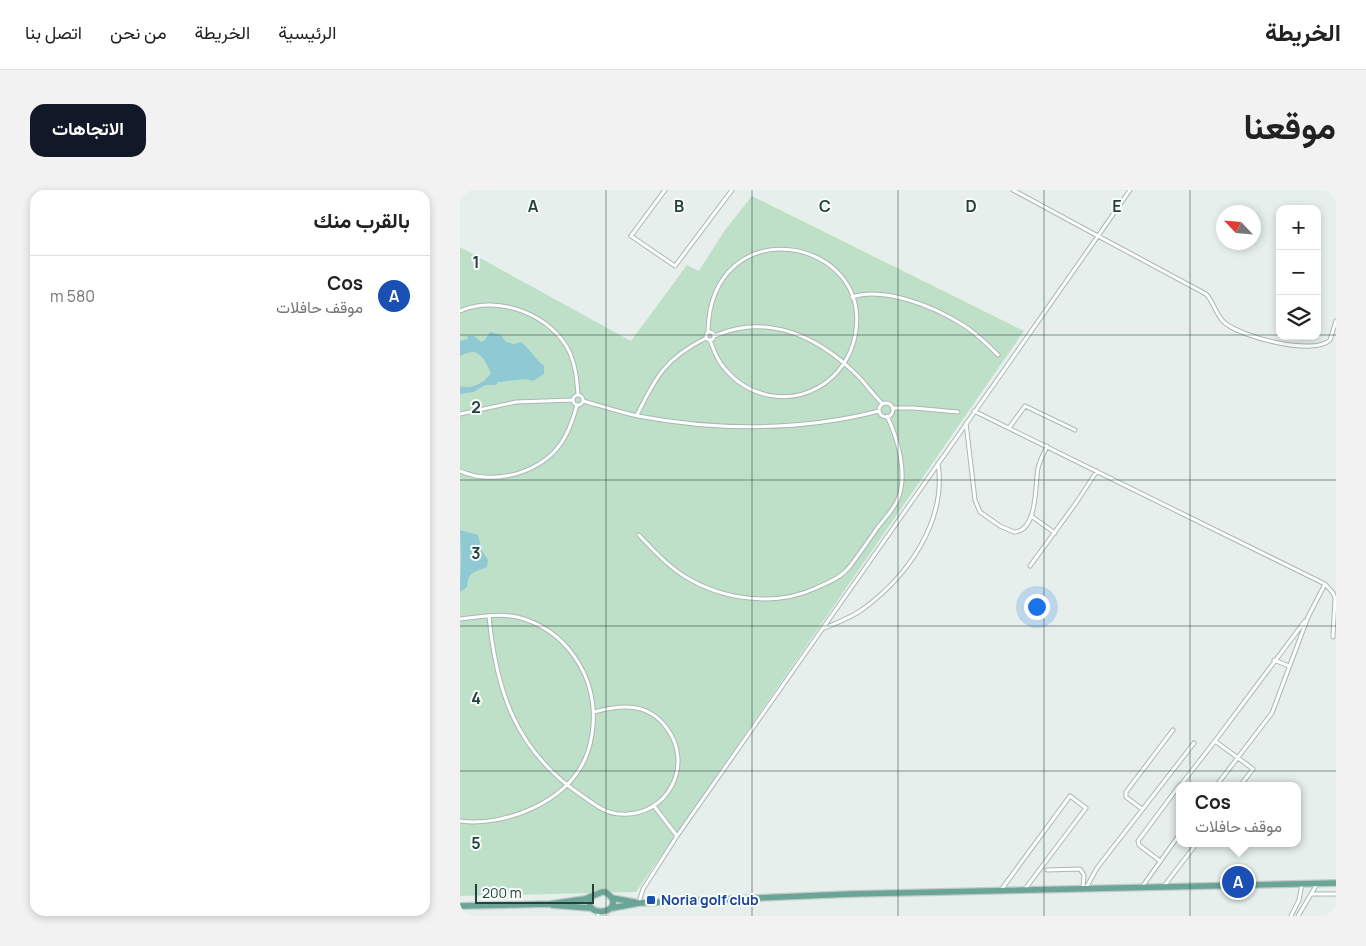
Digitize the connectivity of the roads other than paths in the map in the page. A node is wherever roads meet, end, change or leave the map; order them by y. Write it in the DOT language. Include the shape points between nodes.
graph roads {
  1 [pos="665,190"];
  2 [pos="732,190"];
  3 [pos="1013,190"];
  4 [pos="1130,190"];
  5 [pos="1098,236"];
  6 [pos="852,297"];
  7 [pos="460,311"];
  8 [pos="1336,321"];
  9 [pos="708,332"];
  10 [pos="714,336"];
  11 [pos="706,338"];
  12 [pos="710,340"];
  13 [pos="998,355"];
  14 [pos="844,363"];
  15 [pos="578,395"];
  16 [pos="573,400"];
  17 [pos="583,401"];
  18 [pos="883,404"];
  19 [pos="577,406"];
  20 [pos="893,408"];
  21 [pos="879,411"];
  22 [pos="974,411"];
  23 [pos="958,412"];
  24 [pos="460,414"];
  25 [pos="637,416"];
  26 [pos="888,416"];
  27 [pos="966,422"];
  28 [pos="1009,428"];
  29 [pos="1075,430"];
  30 [pos="1047,446"];
  31 [pos="938,463"];
  32 [pos="460,471"];
  33 [pos="1097,471"];
  34 [pos="1031,516"];
  35 [pos="1055,533"];
  36 [pos="639,535"];
  37 [pos="1030,566"];
  38 [pos="1325,584"];
  39 [pos="489,616"];
  40 [pos="1308,617"];
  41 [pos="460,619"];
  42 [pos="822,629"];
  43 [pos="1333,637"];
  44 [pos="1274,660"];
  45 [pos="1289,666"];
  46 [pos="594,712"];
  47 [pos="1173,730"];
  48 [pos="1215,741"];
  49 [pos="1194,743"];
  50 [pos="1238,756"];
  51 [pos="1182,782"];
  52 [pos="1219,782"];
  53 [pos="1243,782"];
  54 [pos="566,786"];
  55 [pos="1176,790"];
  56 [pos="654,806"];
  57 [pos="1142,809"];
  58 [pos="460,820"];
  59 [pos="677,836"];
  60 [pos="1176,839"];
  61 [pos="1194,847"];
  62 [pos="1160,861"];
  63 [pos="1047,870"];
  64 [pos="1302,883"];
  65 [pos="1318,883"];
  66 [pos="1336,883"];
  67 [pos="1142,887"];
  68 [pos="1164,887"];
  69 [pos="1085,888"];
  70 [pos="1001,890"];
  71 [pos="1024,890"];
  72 [pos="1311,894"];
  73 [pos="1336,894"];
  74 [pos="591,897"];
  75 [pos="612,898"];
  76 [pos="639,903"];
  77 [pos="550,904"];
  78 [pos="460,906"];
  79 [pos="590,908"];
  80 [pos="612,908"];
  81 [pos="606,915"];
  82 [pos="598,916"];
  83 [pos="1291,916"];
  84 [pos="1298,916"];
  1 -- 2 [label="street" via="630,236 675,266"];
  3 -- 5 [label="street"];
  4 -- 5 [label="street"];
  5 -- 8 [label="street" via="1206,294 1222,321 1240,332 1299,346 1320,346 1332,337"];
  5 -- 22 [label="street"];
  6 -- 9 [label="street" via="838,274 818,258 798,250 766,250 742,261 717,288 710,309"];
  6 -- 13 [label="street" via="881,295 931,308 964,326"];
  6 -- 14 [label="street" via="856,331"];
  7 -- 15 [label="street" via="498,305 516,309 543,324 569,352"];
  9 -- 10 [label="street"];
  9 -- 11 [label="street"];
  10 -- 12 [label="street"];
  10 -- 14 [label="street" via="748,327 789,331 811,340"];
  11 -- 12 [label="street"];
  11 -- 25 [label="street" via="689,346 669,362 654,380"];
  12 -- 14 [label="street" via="718,360 733,378 752,390 774,397 809,392 829,381"];
  14 -- 18 [label="street"];
  15 -- 16 [label="street"];
  15 -- 17 [label="street"];
  16 -- 19 [label="street"];
  16 -- 24 [label="street" via="516,402"];
  17 -- 19 [label="street"];
  17 -- 25 [label="street"];
  18 -- 20 [label="street" via="890,404"];
  18 -- 21 [label="street"];
  19 -- 32 [label="street" via="561,443 538,464 500,477 474,476"];
  20 -- 23 [label="street"];
  20 -- 26 [label="street"];
  21 -- 25 [label="street" via="853,418 785,426 713,425"];
  21 -- 26 [label="street"];
  22 -- 27 [label="street"];
  22 -- 28 [label="street"];
  26 -- 36 [label="street" via="901,464 898,500 851,565 834,580 785,598 733,594 684,576"];
  27 -- 31 [label="street"];
  27 -- 34 [label="street" via="975,500 980,512 1014,532 1024,528"];
  28 -- 29 [label="street" via="1025,406"];
  28 -- 30 [label="street"];
  30 -- 33 [label="street"];
  30 -- 34 [label="street" via="1038,468"];
  31 -- 42 [label="street"];
  31 -- 42 [label="street" via="939,495 931,524 907,567 862,610"];
  33 -- 35 [label="street"];
  33 -- 38 [label="street"];
  34 -- 35 [label="street"];
  35 -- 37 [label="street"];
  38 -- 40 [label="street"];
  38 -- 43 [label="street" via="1335,598"];
  39 -- 41 [label="street"];
  39 -- 46 [label="street" via="515,617 550,632 573,655 585,673"];
  39 -- 54 [label="street" via="495,663 507,705 526,740"];
  40 -- 44 [label="street"];
  40 -- 45 [label="street"];
  42 -- 59 [label="street"];
  44 -- 45 [label="street"];
  44 -- 48 [label="street"];
  45 -- 50 [label="street" via="1272,713"];
  46 -- 54 [label="street" via="591,743 585,760"];
  46 -- 56 [label="street" via="635,707 662,720 670,732 677,744 677,774 671,787"];
  47 -- 57 [label="street" via="1126,792 1126,797"];
  48 -- 50 [label="street"];
  48 -- 51 [label="street"];
  49 -- 57 [label="street"];
  50 -- 52 [label="street"];
  50 -- 53 [label="street" via="1253,769"];
  54 -- 56 [label="street" via="607,812 634,814"];
  54 -- 58 [label="street" via="543,803 520,814 496,820"];
  55 -- 62 [label="street" via="1138,841"];
  56 -- 59 [label="street"];
  57 -- 69 [label="street"];
  59 -- 76 [label="street" via="643,889"];
  60 -- 62 [label="street"];
  61 -- 68 [label="street"];
  62 -- 67 [label="street"];
  63 -- 69 [label="street" via="1080,869"];
  64 -- 65 [label="main road"];
  64 -- 68 [label="main road"];
  64 -- 83 [label="street" via="1299,900"];
  65 -- 66 [label="main road"];
  65 -- 72 [label="street"];
  67 -- 68 [label="main road"];
  67 -- 69 [label="main road"];
  69 -- 71 [label="main road"];
  70 -- 71 [label="main road"];
  70 -- 71 [label="street" via="1070,796 1086,808"];
  70 -- 76 [label="main road"];
  72 -- 73 [label="street"];
  72 -- 84 [label="street"];
  74 -- 75 [label="main road" via="598,892 606,892"];
  74 -- 77 [label="main road"];
  74 -- 79 [label="main road"];
  75 -- 76 [label="main road"];
  75 -- 80 [label="main road"];
  76 -- 80 [label="main road"];
  77 -- 78 [label="main road"];
  77 -- 79 [label="main road"];
  79 -- 82 [label="main road"];
  80 -- 81 [label="main road"];
  81 -- 82 [label="main road"];
}
